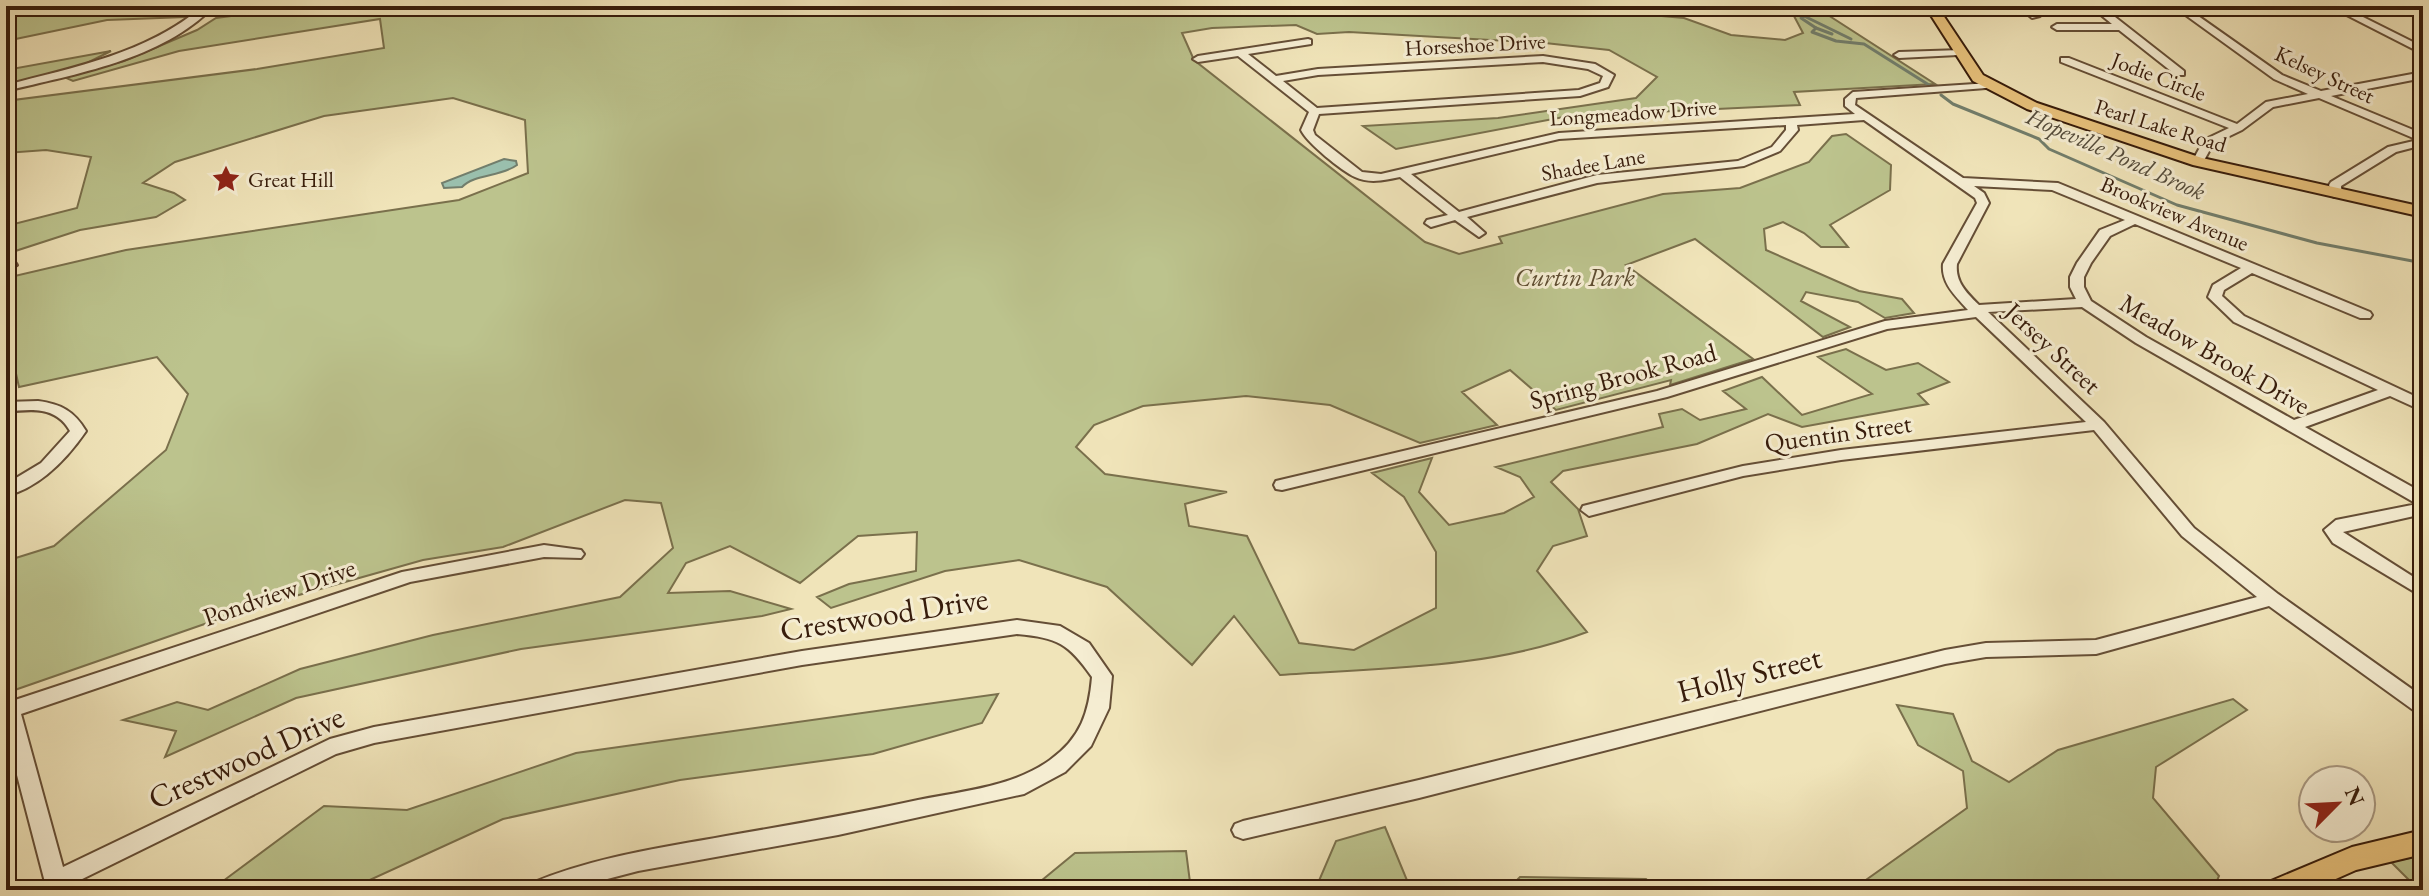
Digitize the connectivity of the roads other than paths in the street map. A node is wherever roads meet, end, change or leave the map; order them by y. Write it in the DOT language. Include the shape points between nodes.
graph roads {
  1 [pos="209,6"];
  2 [pos="1931,6"];
  3 [pos="2023,6"];
  4 [pos="2095,6"];
  5 [pos="2178,6"];
  6 [pos="2334,6"];
  7 [pos="2035,16"];
  8 [pos="2057,27"];
  9 [pos="2122,27"];
  10 [pos="1308,42"];
  11 [pos="2423,51"];
  12 [pos="1239,52"];
  13 [pos="1958,52"];
  14 [pos="1899,55"];
  15 [pos="1198,59"];
  16 [pos="2065,60"];
  17 [pos="2180,73"];
  18 [pos="2423,75"];
  19 [pos="1277,79"];
  20 [pos="1986,85"];
  21 [pos="6,88"];
  22 [pos="2314,95"];
  23 [pos="1315,111"];
  24 [pos="1866,117"];
  25 [pos="1791,121"];
  26 [pos="2238,128"];
  27 [pos="2423,140"];
  28 [pos="2198,162"];
  29 [pos="1402,173"];
  30 [pos="1962,182"];
  31 [pos="2338,194"];
  32 [pos="2423,212"];
  33 [pos="1458,215"];
  34 [pos="2137,219"];
  35 [pos="1431,223"];
  36 [pos="1479,233"];
  37 [pos="2252,267"];
  38 [pos="2085,303"];
  39 [pos="1975,311"];
  40 [pos="2365,315"];
  41 [pos="2391,391"];
  42 [pos="2423,406"];
  43 [pos="6,407"];
  44 [pos="2098,425"];
  45 [pos="2292,426"];
  46 [pos="1282,485"];
  47 [pos="6,491"];
  48 [pos="2423,500"];
  49 [pos="2423,508"];
  50 [pos="1589,510"];
  51 [pos="575,554"];
  52 [pos="2423,591"];
  53 [pos="2272,599"];
  54 [pos="2423,707"];
  55 [pos="8,710"];
  56 [pos="1243,830"];
  57 [pos="2423,842"];
  58 [pos="56,886"];
  59 [pos="540,890"];
  60 [pos="2281,890"];
  1 -- 21 [label="street" via="156,41"];
  2 -- 13 [label="main road, Pearl Lake Road"];
  3 -- 7 [label="street"];
  4 -- 9 [label="street"];
  5 -- 22 [label="street, Kelsey Street" via="2278,77"];
  6 -- 11 [label="street"];
  8 -- 9 [label="street"];
  9 -- 17 [label="street"];
  10 -- 12 [label="street"];
  12 -- 15 [label="street"];
  12 -- 19 [label="street"];
  13 -- 14 [label="street"];
  13 -- 20 [label="main road, Pearl Lake Road"];
  16 -- 26 [label="street, Jodie Circle"];
  18 -- 22 [label="street"];
  19 -- 23 [label="street"];
  19 -- 23 [label="street, Horseshoe Drive" via="1543,59 1591,66 1609,75 1595,89 1580,93"];
  20 -- 24 [label="street" via="1853,95 1850,106"];
  20 -- 28 [label="main road, Pearl Lake Road" via="2087,127"];
  22 -- 26 [label="street" via="2270,104"];
  22 -- 27 [label="street, Kelsey Street"];
  23 -- 29 [label="street, Longmeadow Drive" via="1307,130 1310,137 1359,175 1381,178"];
  24 -- 25 [label="street, Longmeadow Drive"];
  24 -- 30 [label="street, Jersey Street"];
  25 -- 29 [label="street, Longmeadow Drive" via="1559,136"];
  25 -- 33 [label="street, Shadee Lane" via="1792,130 1776,149 1740,164 1621,175"];
  26 -- 28 [label="street" via="2208,142"];
  27 -- 31 [label="street" via="2362,166 2335,185"];
  28 -- 31 [label="main road, Pearl Lake Road"];
  29 -- 33 [label="street"];
  30 -- 34 [label="street, Brookview Avenue" via="2054,186"];
  30 -- 39 [label="street, Jersey Street" via="1983,203 1952,255 1949,273"];
  31 -- 32 [label="main road, Pearl Lake Road"];
  33 -- 35 [label="street, Shadee Lane"];
  33 -- 36 [label="street"];
  34 -- 37 [label="street, Brookview Avenue"];
  34 -- 38 [label="street, Meadow Brook Drive" via="2105,233 2084,263 2077,287"];
  37 -- 40 [label="street, Brookview Avenue"];
  37 -- 41 [label="street" via="2218,288 2215,297 2226,309"];
  38 -- 39 [label="street, Spring Brook Road"];
  38 -- 45 [label="street, Meadow Brook Drive"];
  39 -- 44 [label="street, Jersey Street"];
  39 -- 46 [label="street, Spring Brook Road" via="1885,325 1662,394"];
  41 -- 42 [label="street"];
  41 -- 45 [label="street"];
  43 -- 47 [label="street" via="55,407 72,417 78,431 43,472"];
  44 -- 50 [label="street, Quentin Street" via="1743,471"];
  44 -- 53 [label="street, Jersey Street" via="2188,532"];
  45 -- 48 [label="street, Meadow Brook Drive"];
  49 -- 52 [label="street" via="2333,530 2339,539"];
  51 -- 55 [label="street, Pondview Drive" via="544,551 408,576"];
  53 -- 54 [label="street, Jersey Street"];
  53 -- 56 [label="street, Holly Street" via="2096,647 1986,650 1945,657"];
  55 -- 58 [label="street"];
  57 -- 60 [label="main road" via="2352,859"];
  58 -- 59 [label="street, Crestwood Drive" via="330,747 374,735 802,658 1017,627 1053,631 1082,648 1102,676 1099,708 1084,740 1058,766 1017,788 638,861"];
}
